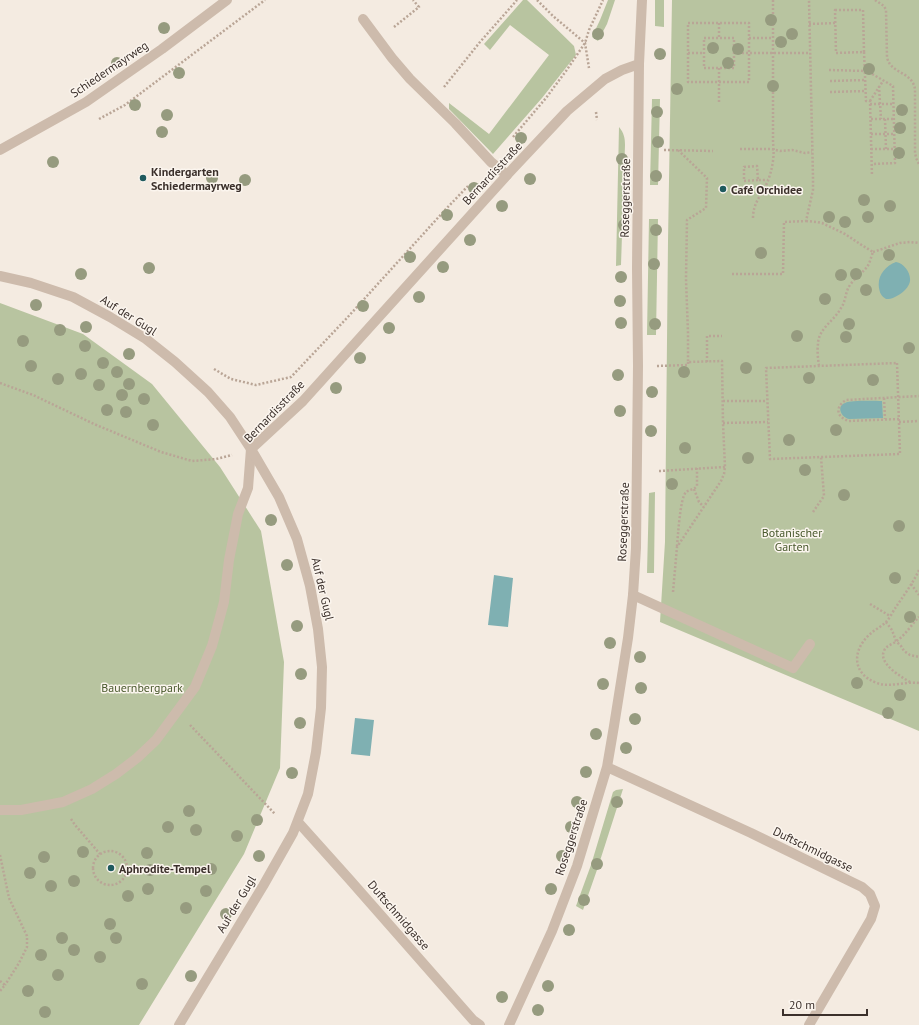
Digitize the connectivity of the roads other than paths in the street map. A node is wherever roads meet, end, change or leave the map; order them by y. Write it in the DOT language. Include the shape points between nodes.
graph roads {
  1 [pos="226,0"];
  2 [pos="642,0"];
  3 [pos="363,19"];
  4 [pos="640,64"];
  5 [pos="0,150"];
  6 [pos="507,175"];
  7 [pos="0,276"];
  8 [pos="252,449"];
  9 [pos="633,595"];
  10 [pos="810,644"];
  11 [pos="607,767"];
  12 [pos="0,810"];
  13 [pos="298,822"];
  14 [pos="179,1025"];
  15 [pos="480,1025"];
  16 [pos="510,1025"];
  17 [pos="810,1025"];
  1 -- 5 [label="street, Schiedermayrweg" via="86,102"];
  2 -- 4 [label="street, Roseggerstraße"];
  3 -- 6 [label="street" via="406,73 491,162"];
  4 -- 6 [label="street, Bernardisstraße" via="604,79 567,112"];
  4 -- 9 [label="street, Roseggerstraße" via="636,540"];
  6 -- 8 [label="street, Bernardisstraße" via="303,401"];
  7 -- 8 [label="street, Auf der Gugl" via="73,297 146,339 208,392 230,417"];
  8 -- 12 [label="street, Bernardisstraße" via="248,488 238,514 224,602 212,646 195,687 178,712 156,740 137,758 92,789 62,802 21,810"];
  8 -- 13 [label="street, Auf der Gugl" via="297,539 318,629 322,667 321,708 308,794"];
  9 -- 10 [label="street" via="793,668"];
  9 -- 11 [label="street, Roseggerstraße" via="622,683"];
  11 -- 16 [label="street, Roseggerstraße" via="577,866 552,931"];
  11 -- 17 [label="street, Duftschmidgasse" via="751,833 862,887 870,894 875,906 871,919"];
  13 -- 14 [label="street, Auf der Gugl" via="263,886"];
  13 -- 15 [label="street, Duftschmidgasse"];
}
